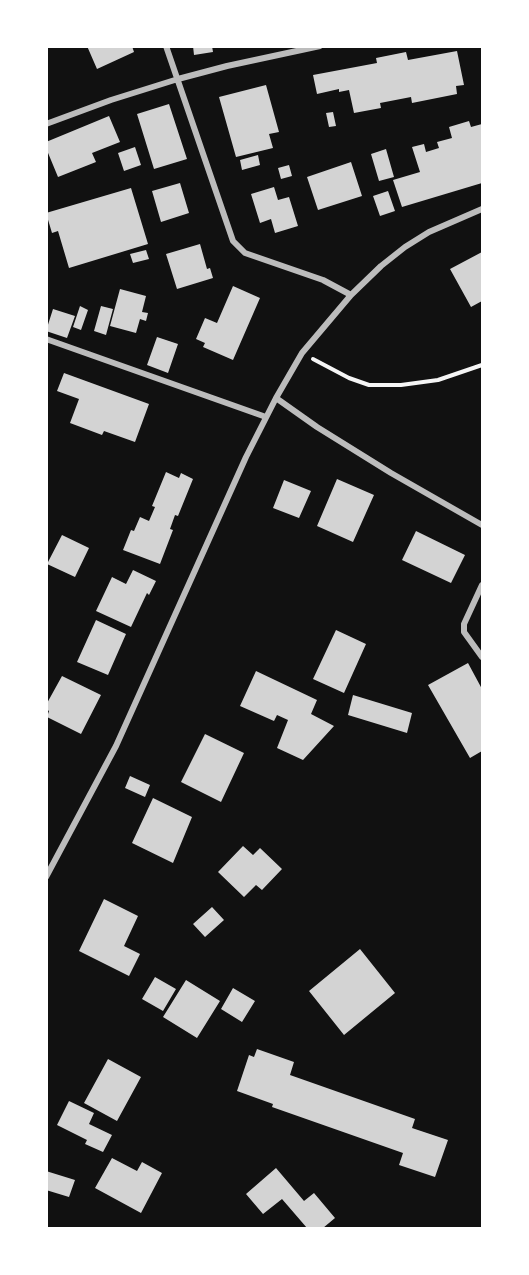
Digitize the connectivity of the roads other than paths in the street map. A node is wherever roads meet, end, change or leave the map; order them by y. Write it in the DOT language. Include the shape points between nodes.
graph roads {
  1 [pos="166,46"];
  2 [pos="320,46"];
  3 [pos="178,79"];
  4 [pos="46,124"];
  5 [pos="483,209"];
  6 [pos="351,295"];
  7 [pos="46,339"];
  8 [pos="276,398"];
  9 [pos="267,417"];
  10 [pos="483,525"];
  11 [pos="483,585"];
  12 [pos="483,657"];
  13 [pos="46,876"];
  1 -- 3 [label="street"];
  2 -- 3 [label="street"];
  3 -- 4 [label="street"];
  3 -- 6 [label="street" via="226,226 238,248 323,280"];
  5 -- 6 [label="street" via="405,246"];
  6 -- 8 [label="street" via="302,353"];
  7 -- 9 [label="street"];
  8 -- 9 [label="street"];
  8 -- 10 [label="street" via="391,473"];
  9 -- 13 [label="street" via="116,746"];
  11 -- 12 [label="street" via="464,624 464,632"];
}
